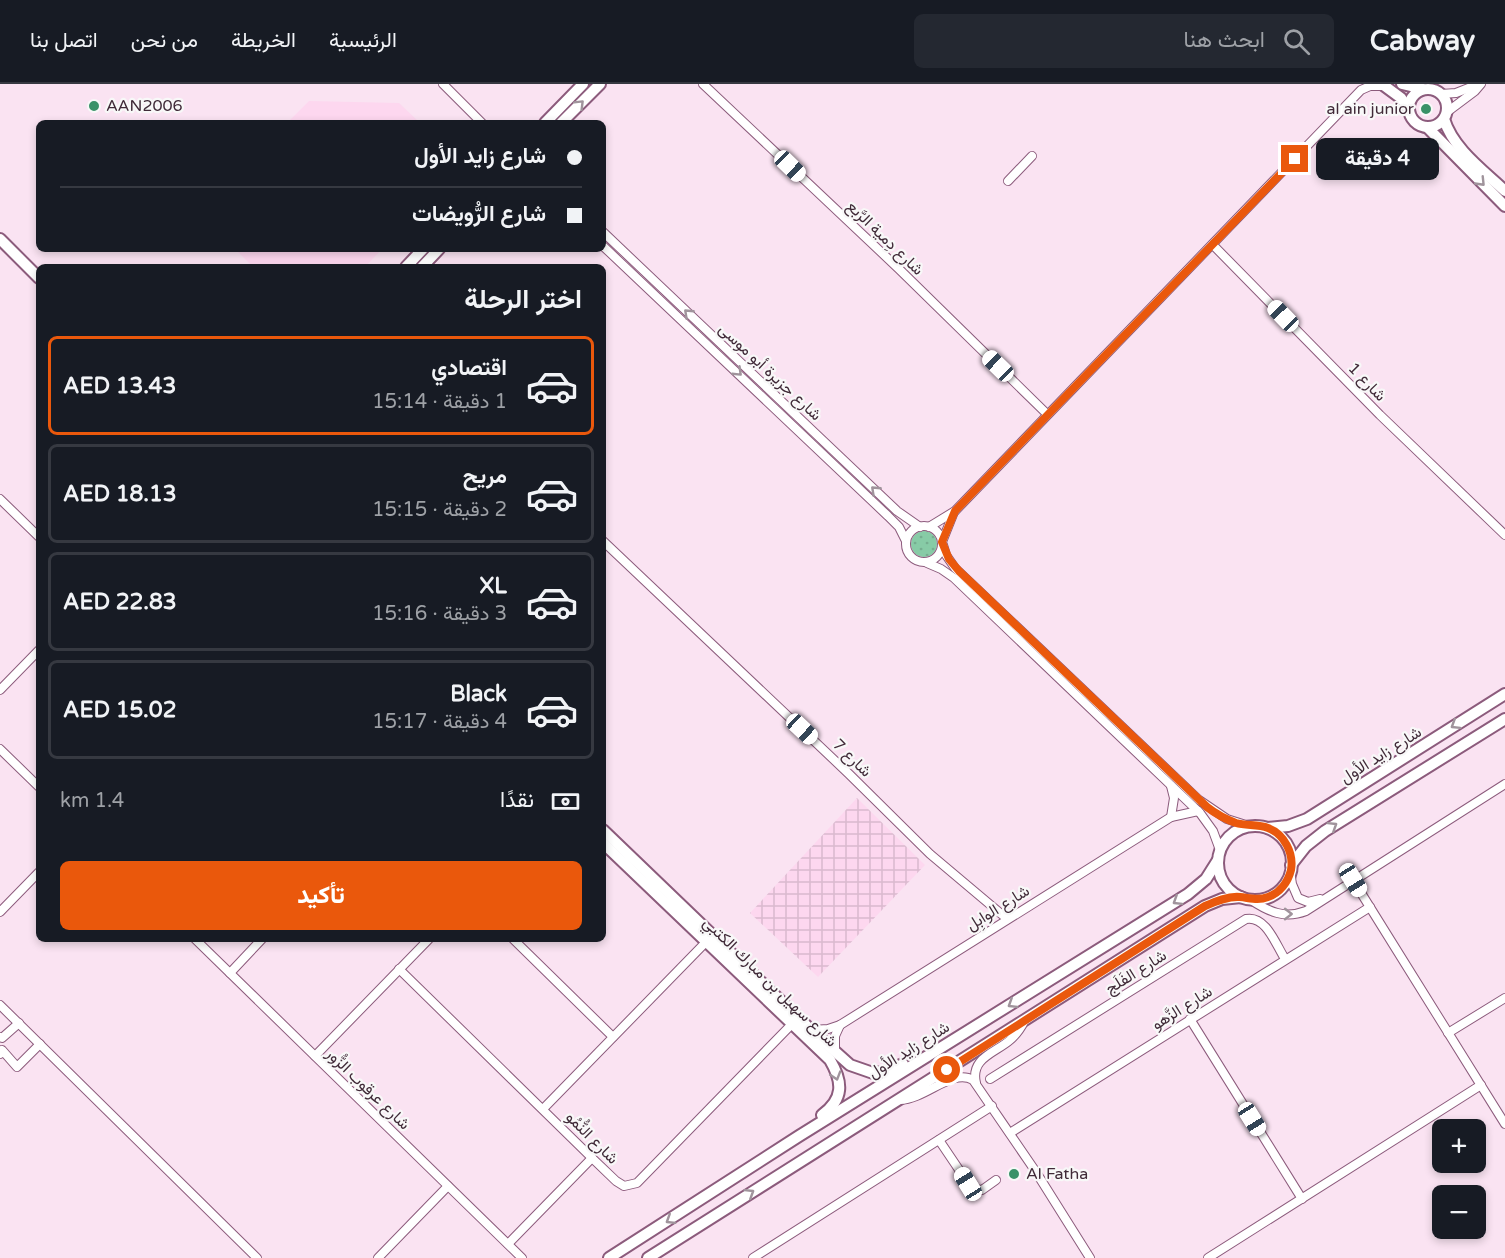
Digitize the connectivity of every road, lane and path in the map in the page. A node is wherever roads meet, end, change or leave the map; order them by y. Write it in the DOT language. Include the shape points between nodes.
graph roads {
  1 [pos="443,84"];
  2 [pos="583,84"];
  3 [pos="600,84"];
  4 [pos="703,84"];
  5 [pos="1402,84"];
  6 [pos="1479,84"];
  7 [pos="1383,85"];
  8 [pos="1362,87"];
  9 [pos="1423,89"];
  10 [pos="1441,94"];
  11 [pos="1409,111"];
  12 [pos="1446,116"];
  13 [pos="479,120"];
  14 [pos="548,120"];
  15 [pos="564,120"];
  16 [pos="1428,128"];
  17 [pos="1032,156"];
  18 [pos="1008,181"];
  19 [pos="1505,191"];
  20 [pos="1505,206"];
  21 [pos="606,235"];
  22 [pos="0,239"];
  23 [pos="1213,245"];
  24 [pos="606,249"];
  25 [pos="420,252"];
  26 [pos="437,252"];
  27 [pos="409,264"];
  28 [pos="425,264"];
  29 [pos="36,275"];
  30 [pos="1047,414"];
  31 [pos="0,499"];
  32 [pos="955,511"];
  33 [pos="920,526"];
  34 [pos="929,527"];
  35 [pos="36,534"];
  36 [pos="1505,535"];
  37 [pos="906,541"];
  38 [pos="942,543"];
  39 [pos="606,544"];
  40 [pos="927,563"];
  41 [pos="36,653"];
  42 [pos="0,690"];
  43 [pos="1505,694"];
  44 [pos="1505,718"];
  45 [pos="0,748"];
  46 [pos="36,784"];
  47 [pos="1505,784"];
  48 [pos="1171,785"];
  49 [pos="1198,811"];
  50 [pos="1171,817"];
  51 [pos="1249,826"];
  52 [pos="1268,828"];
  53 [pos="606,833"];
  54 [pos="606,846"];
  55 [pos="1219,855"];
  56 [pos="1291,868"];
  57 [pos="36,875"];
  58 [pos="1353,880"];
  59 [pos="1246,898"];
  60 [pos="1324,898"];
  61 [pos="1370,907"];
  62 [pos="0,912"];
  63 [pos="1006,918"];
  64 [pos="198,942"];
  65 [pos="259,942"];
  66 [pos="426,942"];
  67 [pos="516,942"];
  68 [pos="706,942"];
  69 [pos="1285,959"];
  70 [pos="399,969"];
  71 [pos="230,973"];
  72 [pos="1505,998"];
  73 [pos="0,1005"];
  74 [pos="993,1017"];
  75 [pos="1190,1019"];
  76 [pos="1025,1020"];
  77 [pos="19,1023"];
  78 [pos="792,1024"];
  79 [pos="840,1025"];
  80 [pos="811,1030"];
  81 [pos="1448,1033"];
  82 [pos="613,1037"];
  83 [pos="1,1038"];
  84 [pos="40,1044"];
  85 [pos="1,1052"];
  86 [pos="835,1052"];
  87 [pos="315,1056"];
  88 [pos="990,1080"];
  89 [pos="976,1083"];
  90 [pos="1481,1085"];
  91 [pos="898,1100"];
  92 [pos="992,1106"];
  93 [pos="543,1109"];
  94 [pos="1505,1124"];
  95 [pos="1010,1134"];
  96 [pos="939,1140"];
  97 [pos="592,1158"];
  98 [pos="996,1180"];
  99 [pos="448,1186"];
  100 [pos="1302,1199"];
  101 [pos="687,1209"];
  102 [pos="508,1244"];
  103 [pos="257,1258"];
  104 [pos="378,1258"];
  105 [pos="522,1258"];
  106 [pos="609,1258"];
  107 [pos="648,1258"];
  108 [pos="753,1258"];
  109 [pos="1090,1258"];
  110 [pos="1208,1258"];
  1 -- 13 [label="street"];
  2 -- 14 [label="main road"];
  15 -- 3 [label="main road, one-way"];
  4 -- 30 [label="street, شارع دِمية الرَّبع"];
  5 -- 9 [label="main road"];
  6 -- 10 [label="street" via="1464,92"];
  6 -- 12 [label="street"];
  7 -- 8 [label="street"];
  7 -- 11 [label="main road" via="1401,98"];
  8 -- 23 [label="street"];
  9 -- 10 [label="main road"];
  9 -- 11 [label="main road" via="1413,95"];
  10 -- 12 [label="main road" via="1447,102"];
  11 -- 16 [label="main road" via="1413,121"];
  12 -- 16 [label="main road" via="1438,125"];
  12 -- 19 [label="main road" via="1456,143"];
  16 -- 20 [label="main road, one-way"];
  17 -- 18 [label="street"];
  33 -- 21 [label="street, شارع جزيرة أبو موسى, one-way" via="897,511"];
  22 -- 29 [label="main road"];
  23 -- 30 [label="street"];
  23 -- 36 [label="street, شارع 1"];
  24 -- 37 [label="street, شارع جزيرة أبو موسى, one-way" via="888,516"];
  25 -- 27 [label="main road"];
  26 -- 28 [label="main road"];
  30 -- 32 [label="street"];
  31 -- 35 [label="street"];
  32 -- 34 [label="street"];
  32 -- 38 [label="street"];
  33 -- 34 [label="street"];
  33 -- 37 [label="street"];
  34 -- 38 [label="street" via="938,532"];
  37 -- 40 [label="street" via="911,557"];
  38 -- 40 [label="street" via="939,555"];
  38 -- 51 [label="street" via="959,571 1199,800 1227,819"];
  39 -- 63 [label="street, شارع 7" via="930,854"];
  40 -- 48 [label="street" via="954,578"];
  41 -- 42 [label="street"];
  43 -- 52 [label="main road, شارع زايد الأول, one-way" via="1307,819"];
  56 -- 44 [label="main road, one-way" via="1306,846 1325,831"];
  45 -- 46 [label="street"];
  47 -- 58 [label="street"];
  48 -- 49 [label="street"];
  48 -- 50 [label="street"];
  49 -- 50 [label="street, شارع الوابِل"];
  49 -- 55 [label="street" via="1213,831"];
  50 -- 63 [label="street, شارع الوابِل"];
  51 -- 52 [label="main road"];
  51 -- 55 [label="main road" via="1231,834"];
  52 -- 56 [label="main road" via="1284,840"];
  53 -- 80 [label="main road, شارع سهيل بن مبارك الكتبي"];
  54 -- 68 [label="main road, شارع سهيل بن مبارك الكتبي"];
  55 -- 59 [label="main road" via="1220,873 1226,885"];
  55 -- 74 [label="main road, شارع زايد الأول, one-way" via="1206,879 1188,894"];
  56 -- 59 [label="main road" via="1286,882 1274,894 1263,899"];
  56 -- 60 [label="street" via="1298,898 1308,902"];
  57 -- 62 [label="street"];
  58 -- 60 [label="street"];
  58 -- 61 [label="street"];
  59 -- 60 [label="street, one-way" via="1271,912 1289,915 1306,911"];
  59 -- 76 [label="main road" via="1222,899 1205,906"];
  61 -- 69 [label="street, شارع الزَّهو"];
  61 -- 81 [label="street"];
  63 -- 79 [label="street, شارع الوابِل"];
  64 -- 71 [label="street, شارع عرقوب الزُّور"];
  65 -- 71 [label="street"];
  66 -- 70 [label="street"];
  67 -- 82 [label="street"];
  68 -- 78 [label="main road, شارع سهيل بن مبارك الكتبي"];
  68 -- 82 [label="street"];
  69 -- 75 [label="street, شارع الزَّهو"];
  69 -- 88 [label="street, شارع الفَلَج" via="1262,922 1246,919"];
  70 -- 87 [label="street"];
  70 -- 93 [label="street, شارع النُّمُو"];
  71 -- 87 [label="street, شارع عرقوب الزُّور"];
  72 -- 81 [label="street"];
  73 -- 77 [label="street"];
  74 -- 86 [label="main road, شارع سهيل بن مبارك الكتبي" via="965,1026 885,1072 857,1068"];
  74 -- 101 [label="main road, شارع زايد الأول"];
  75 -- 95 [label="street, شارع الزَّهو"];
  75 -- 100 [label="street"];
  76 -- 89 [label="street" via="1012,1038 979,1062"];
  76 -- 91 [label="main road"];
  77 -- 83 [label="street"];
  77 -- 84 [label="street"];
  78 -- 97 [label="street, شارع النُّمُو" via="638,1183 620,1184"];
  78 -- 101 [label="main road, شارع سهيل بن مبارك الكتبي, one-way" via="834,1067 839,1084 836,1101 824,1114"];
  79 -- 80 [label="street, شارع الوابِل"];
  79 -- 86 [label="street"];
  80 -- 86 [label="main road, شارع سهيل بن مبارك الكتبي"];
  81 -- 90 [label="street"];
  82 -- 93 [label="street"];
  83 -- 85 [label="street"];
  84 -- 85 [label="street" via="17,1067"];
  84 -- 103 [label="street"];
  87 -- 99 [label="street, شارع عرقوب الزُّور"];
  89 -- 91 [label="street" via="966,1077 955,1077 918,1097"];
  89 -- 92 [label="street"];
  90 -- 94 [label="street"];
  90 -- 100 [label="street"];
  107 -- 91 [label="main road, one-way"];
  92 -- 95 [label="street"];
  92 -- 96 [label="street"];
  93 -- 97 [label="street, شارع النُّمُو"];
  95 -- 109 [label="street"];
  96 -- 98 [label="street" via="972,1189 982,1190"];
  96 -- 108 [label="street"];
  97 -- 102 [label="street"];
  99 -- 102 [label="street, شارع عرقوب الزُّور"];
  99 -- 104 [label="street"];
  100 -- 110 [label="street"];
  101 -- 106 [label="main road, شارع زايد الأول, one-way"];
  102 -- 105 [label="street, شارع عرقوب الزُّور"];
}
